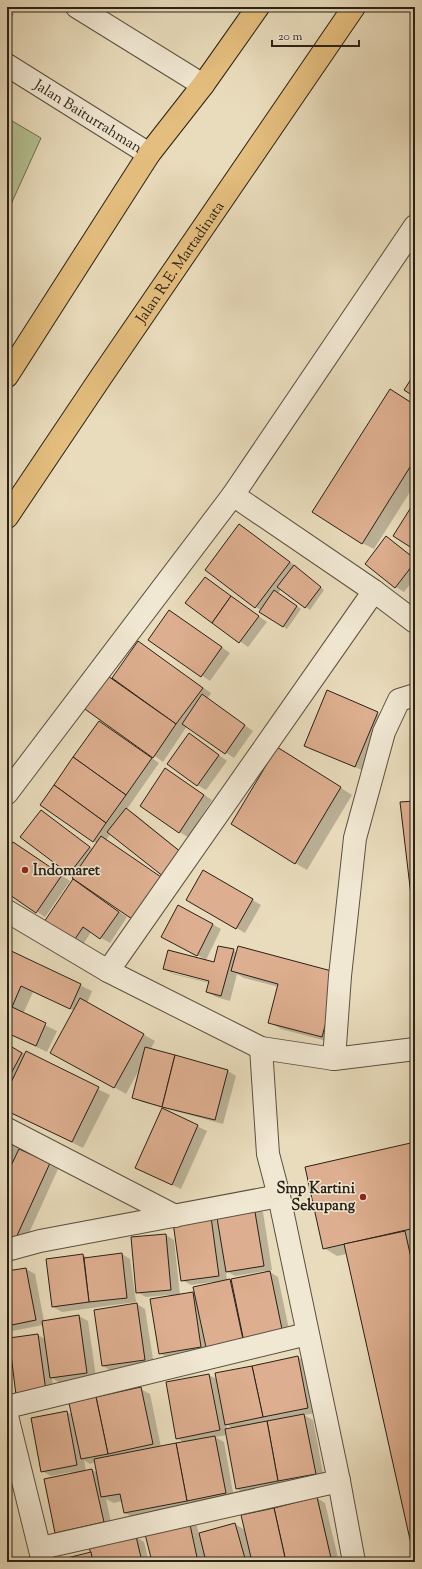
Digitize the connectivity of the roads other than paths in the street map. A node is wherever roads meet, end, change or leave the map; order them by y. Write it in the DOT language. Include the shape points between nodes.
graph roads {
  1 [pos="77,7"];
  2 [pos="258,7"];
  3 [pos="354,7"];
  4 [pos="7,65"];
  5 [pos="202,85"];
  6 [pos="149,154"];
  7 [pos="415,226"];
  8 [pos="7,376"];
  9 [pos="233,495"];
  10 [pos="7,517"];
  11 [pos="374,591"];
  12 [pos="415,622"];
  13 [pos="415,694"];
  14 [pos="7,793"];
  15 [pos="7,911"];
  16 [pos="108,971"];
  17 [pos="261,1048"];
  18 [pos="415,1049"];
  19 [pos="334,1058"];
  20 [pos="7,1129"];
  21 [pos="279,1196"];
  22 [pos="175,1216"];
  23 [pos="7,1250"];
  24 [pos="307,1334"];
  25 [pos="7,1407"];
  26 [pos="7,1416"];
  27 [pos="339,1481"];
  28 [pos="42,1555"];
  29 [pos="354,1562"];
  1 -- 5 [label="street"];
  2 -- 5 [label="highway"];
  3 -- 10 [label="highway, Jalan R.E. Martadinata"];
  4 -- 6 [label="street, Jalan Baiturrahman"];
  5 -- 6 [label="highway"];
  6 -- 8 [label="highway"];
  7 -- 9 [label="street"];
  9 -- 11 [label="street"];
  9 -- 14 [label="street"];
  11 -- 12 [label="street"];
  11 -- 16 [label="street"];
  13 -- 19 [label="street" via="399,700 384,732 355,838"];
  15 -- 16 [label="street"];
  16 -- 17 [label="street"];
  17 -- 19 [label="street"];
  17 -- 21 [label="street" via="268,1154"];
  18 -- 19 [label="street"];
  20 -- 22 [label="street"];
  21 -- 22 [label="street"];
  21 -- 24 [label="street"];
  22 -- 23 [label="street"];
  24 -- 25 [label="street"];
  24 -- 27 [label="street"];
  26 -- 28 [label="street"];
  27 -- 28 [label="street"];
  27 -- 29 [label="street"];
}
